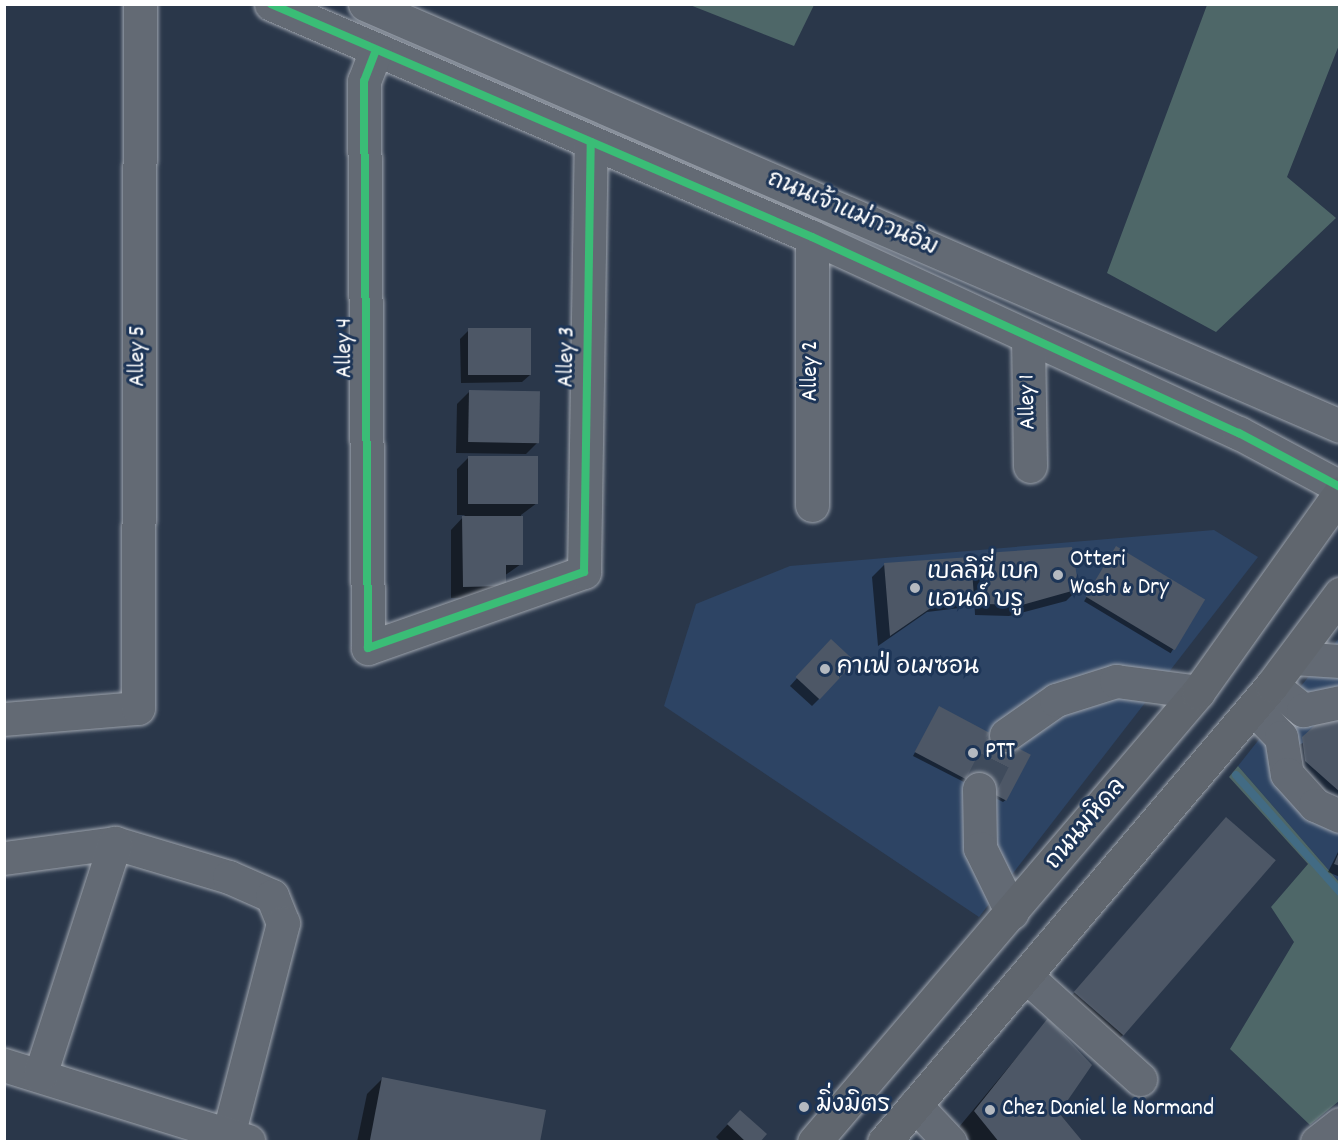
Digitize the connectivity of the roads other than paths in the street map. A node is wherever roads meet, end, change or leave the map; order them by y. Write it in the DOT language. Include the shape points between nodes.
graph roads {
  1 [pos="140,4"];
  2 [pos="271,4"];
  3 [pos="365,4"];
  4 [pos="376,50"];
  5 [pos="591,142"];
  6 [pos="812,237"];
  7 [pos="1028,338"];
  8 [pos="1340,426"];
  9 [pos="1030,466"];
  10 [pos="1340,487"];
  11 [pos="1340,493"];
  12 [pos="812,505"];
  13 [pos="584,572"];
  14 [pos="1340,594"];
  15 [pos="1293,658"];
  16 [pos="1340,661"];
  17 [pos="1198,692"];
  18 [pos="1262,696"];
  19 [pos="1340,702"];
  20 [pos="1303,710"];
  21 [pos="4,718"];
  22 [pos="1006,735"];
  23 [pos="1281,737"];
  24 [pos="979,789"];
  25 [pos="1340,816"];
  26 [pos="115,843"];
  27 [pos="4,858"];
  28 [pos="1012,913"];
  29 [pos="1026,976"];
  30 [pos="4,1065"];
  31 [pos="40,1075"];
  32 [pos="1140,1079"];
  33 [pos="915,1105"];
  34 [pos="1340,1124"];
  35 [pos="239,1139"];
  36 [pos="892,1139"];
  37 [pos="814,1142"];
  38 [pos="950,1142"];
  39 [pos="1317,1142"];
  1 -- 21 [label="street, Alley 5" via="138,708"];
  2 -- 4 [label="street"];
  3 -- 8 [label="street, ถนนเจ้าแม่กวนอิม"];
  4 -- 5 [label="street"];
  4 -- 13 [label="street, Alley 4" via="363,81 368,648"];
  5 -- 6 [label="street"];
  5 -- 13 [label="street, Alley 3"];
  6 -- 7 [label="street"];
  6 -- 12 [label="street, Alley 2"];
  7 -- 9 [label="street, Alley 1"];
  7 -- 10 [label="street" via="1239,433"];
  11 -- 17 [label="main road, ถนนมหิดล"];
  14 -- 15 [label="main road"];
  15 -- 16 [label="street"];
  15 -- 18 [label="main road"];
  17 -- 22 [label="street" via="1116,681 1056,700"];
  17 -- 28 [label="main road, ถนนมหิดล"];
  18 -- 20 [label="street"];
  18 -- 23 [label="street"];
  18 -- 29 [label="main road"];
  19 -- 20 [label="street"];
  20 -- 23 [label="street"];
  23 -- 25 [label="street" via="1287,774 1315,805"];
  24 -- 28 [label="street" via="980,848"];
  26 -- 27 [label="street"];
  26 -- 31 [label="street"];
  26 -- 35 [label="street" via="229,877 272,896 284,923"];
  28 -- 37 [label="main road, ถนนมหิดล"];
  29 -- 32 [label="street"];
  29 -- 33 [label="main road"];
  30 -- 31 [label="street"];
  31 -- 35 [label="street"];
  33 -- 36 [label="main road"];
  33 -- 38 [label="street"];
  34 -- 39 [label="street"];
}
